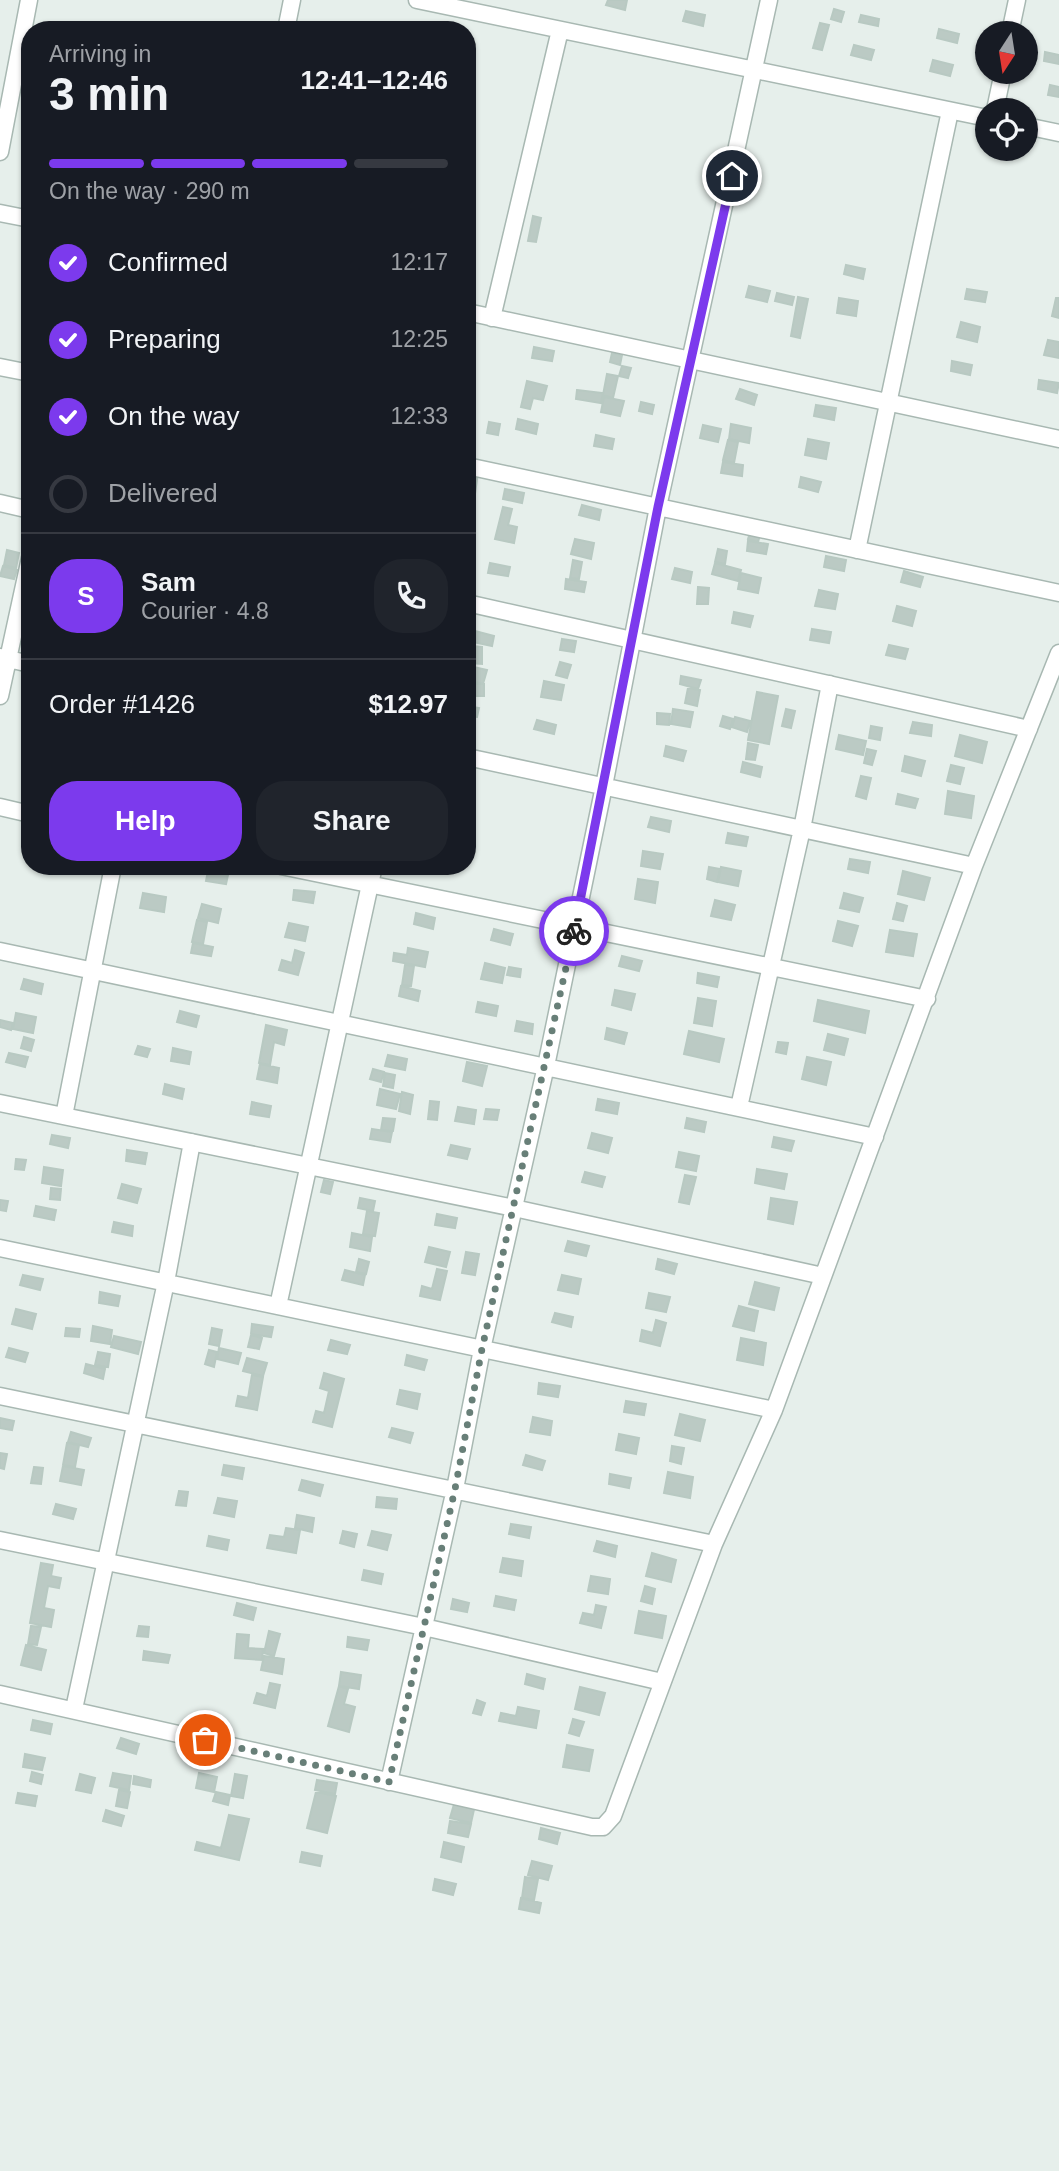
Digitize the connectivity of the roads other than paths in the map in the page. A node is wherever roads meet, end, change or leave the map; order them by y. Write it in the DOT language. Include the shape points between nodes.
graph roads {
  1 [pos="29,0"];
  2 [pos="292,0"];
  3 [pos="769,0"];
  4 [pos="1017,0"];
  5 [pos="423,1"];
  6 [pos="25,21"];
  7 [pos="288,21"];
  8 [pos="1013,21"];
  9 [pos="560,30"];
  10 [pos="21,42"];
  11 [pos="755,70"];
  12 [pos="950,111"];
  13 [pos="975,116"];
  14 [pos="1038,129"];
  15 [pos="1059,133"];
  16 [pos="0,152"];
  17 [pos="0,213"];
  18 [pos="21,217"];
  19 [pos="476,314"];
  20 [pos="492,318"];
  21 [pos="691,360"];
  22 [pos="0,367"];
  23 [pos="21,371"];
  24 [pos="889,403"];
  25 [pos="1059,439"];
  26 [pos="476,468"];
  27 [pos="0,503"];
  28 [pos="658,507"];
  29 [pos="21,508"];
  30 [pos="857,550"];
  31 [pos="21,593"];
  32 [pos="1059,593"];
  33 [pos="476,605"];
  34 [pos="632,641"];
  35 [pos="1059,653"];
  36 [pos="4,658"];
  37 [pos="830,684"];
  38 [pos="0,696"];
  39 [pos="1029,729"];
  40 [pos="476,759"];
  41 [pos="604,786"];
  42 [pos="0,807"];
  43 [pos="21,812"];
  44 [pos="802,829"];
  45 [pos="974,866"];
  46 [pos="111,875"];
  47 [pos="323,875"];
  48 [pos="372,875"];
  49 [pos="370,885"];
  50 [pos="576,926"];
  51 [pos="0,951"];
  52 [pos="771,966"];
  53 [pos="93,970"];
  54 [pos="927,999"];
  55 [pos="340,1023"];
  56 [pos="546,1066"];
  57 [pos="0,1103"];
  58 [pos="739,1107"];
  59 [pos="64,1116"];
  60 [pos="875,1137"];
  61 [pos="192,1142"];
  62 [pos="308,1167"];
  63 [pos="514,1208"];
  64 [pos="0,1248"];
  65 [pos="824,1276"];
  66 [pos="166,1283"];
  67 [pos="278,1306"];
  68 [pos="482,1349"];
  69 [pos="0,1396"];
  70 [pos="774,1410"];
  71 [pos="136,1423"];
  72 [pos="455,1489"];
  73 [pos="0,1540"];
  74 [pos="714,1544"];
  75 [pos="105,1562"];
  76 [pos="424,1627"];
  77 [pos="662,1682"];
  78 [pos="0,1694"];
  79 [pos="74,1709"];
  80 [pos="389,1782"];
  1 -- 6 [label="street"];
  2 -- 7 [label="street"];
  3 -- 11 [label="street"];
  4 -- 8 [label="street"];
  5 -- 9 [label="street"];
  9 -- 11 [label="street"];
  9 -- 20 [label="street"];
  10 -- 16 [label="street"];
  11 -- 12 [label="street"];
  11 -- 21 [label="street"];
  12 -- 13 [label="street"];
  12 -- 24 [label="street"];
  14 -- 15 [label="street"];
  17 -- 18 [label="street"];
  19 -- 20 [label="street"];
  20 -- 21 [label="street"];
  21 -- 24 [label="street"];
  21 -- 28 [label="street"];
  22 -- 23 [label="street"];
  24 -- 25 [label="street"];
  24 -- 30 [label="street"];
  26 -- 28 [label="street"];
  27 -- 29 [label="street"];
  28 -- 30 [label="street"];
  28 -- 34 [label="street"];
  30 -- 32 [label="street"];
  31 -- 36 [label="street"];
  33 -- 34 [label="street"];
  34 -- 37 [label="street"];
  34 -- 41 [label="street"];
  35 -- 39 [label="street"];
  36 -- 38 [label="street"];
  37 -- 39 [label="street"];
  37 -- 44 [label="street"];
  39 -- 45 [label="street"];
  40 -- 41 [label="street"];
  41 -- 44 [label="street"];
  41 -- 50 [label="street"];
  42 -- 43 [label="street"];
  44 -- 45 [label="street"];
  44 -- 52 [label="street"];
  45 -- 54 [label="street"];
  46 -- 53 [label="street"];
  47 -- 49 [label="street"];
  48 -- 49 [label="street"];
  49 -- 50 [label="street"];
  49 -- 55 [label="street"];
  50 -- 52 [label="street"];
  50 -- 56 [label="street"];
  51 -- 53 [label="street"];
  52 -- 54 [label="street"];
  52 -- 58 [label="street"];
  53 -- 55 [label="street"];
  53 -- 59 [label="street"];
  54 -- 60 [label="street"];
  55 -- 56 [label="street"];
  55 -- 62 [label="street"];
  56 -- 58 [label="street"];
  56 -- 63 [label="street"];
  57 -- 59 [label="street"];
  58 -- 60 [label="street"];
  59 -- 61 [label="street"];
  60 -- 65 [label="street"];
  61 -- 62 [label="street"];
  61 -- 66 [label="street"];
  62 -- 63 [label="street"];
  62 -- 67 [label="street"];
  63 -- 65 [label="street"];
  63 -- 68 [label="street"];
  64 -- 66 [label="street"];
  65 -- 70 [label="street"];
  66 -- 67 [label="street"];
  66 -- 71 [label="street"];
  67 -- 68 [label="street"];
  68 -- 70 [label="street"];
  68 -- 72 [label="street"];
  69 -- 71 [label="street"];
  70 -- 74 [label="street"];
  71 -- 72 [label="street"];
  71 -- 75 [label="street"];
  72 -- 74 [label="street"];
  72 -- 76 [label="street"];
  73 -- 75 [label="street"];
  74 -- 77 [label="street"];
  75 -- 76 [label="street"];
  75 -- 79 [label="street"];
  76 -- 77 [label="street"];
  76 -- 80 [label="street"];
  77 -- 80 [label="street" via="613,1816 603,1827"];
  78 -- 79 [label="street"];
  79 -- 80 [label="street"];
}
